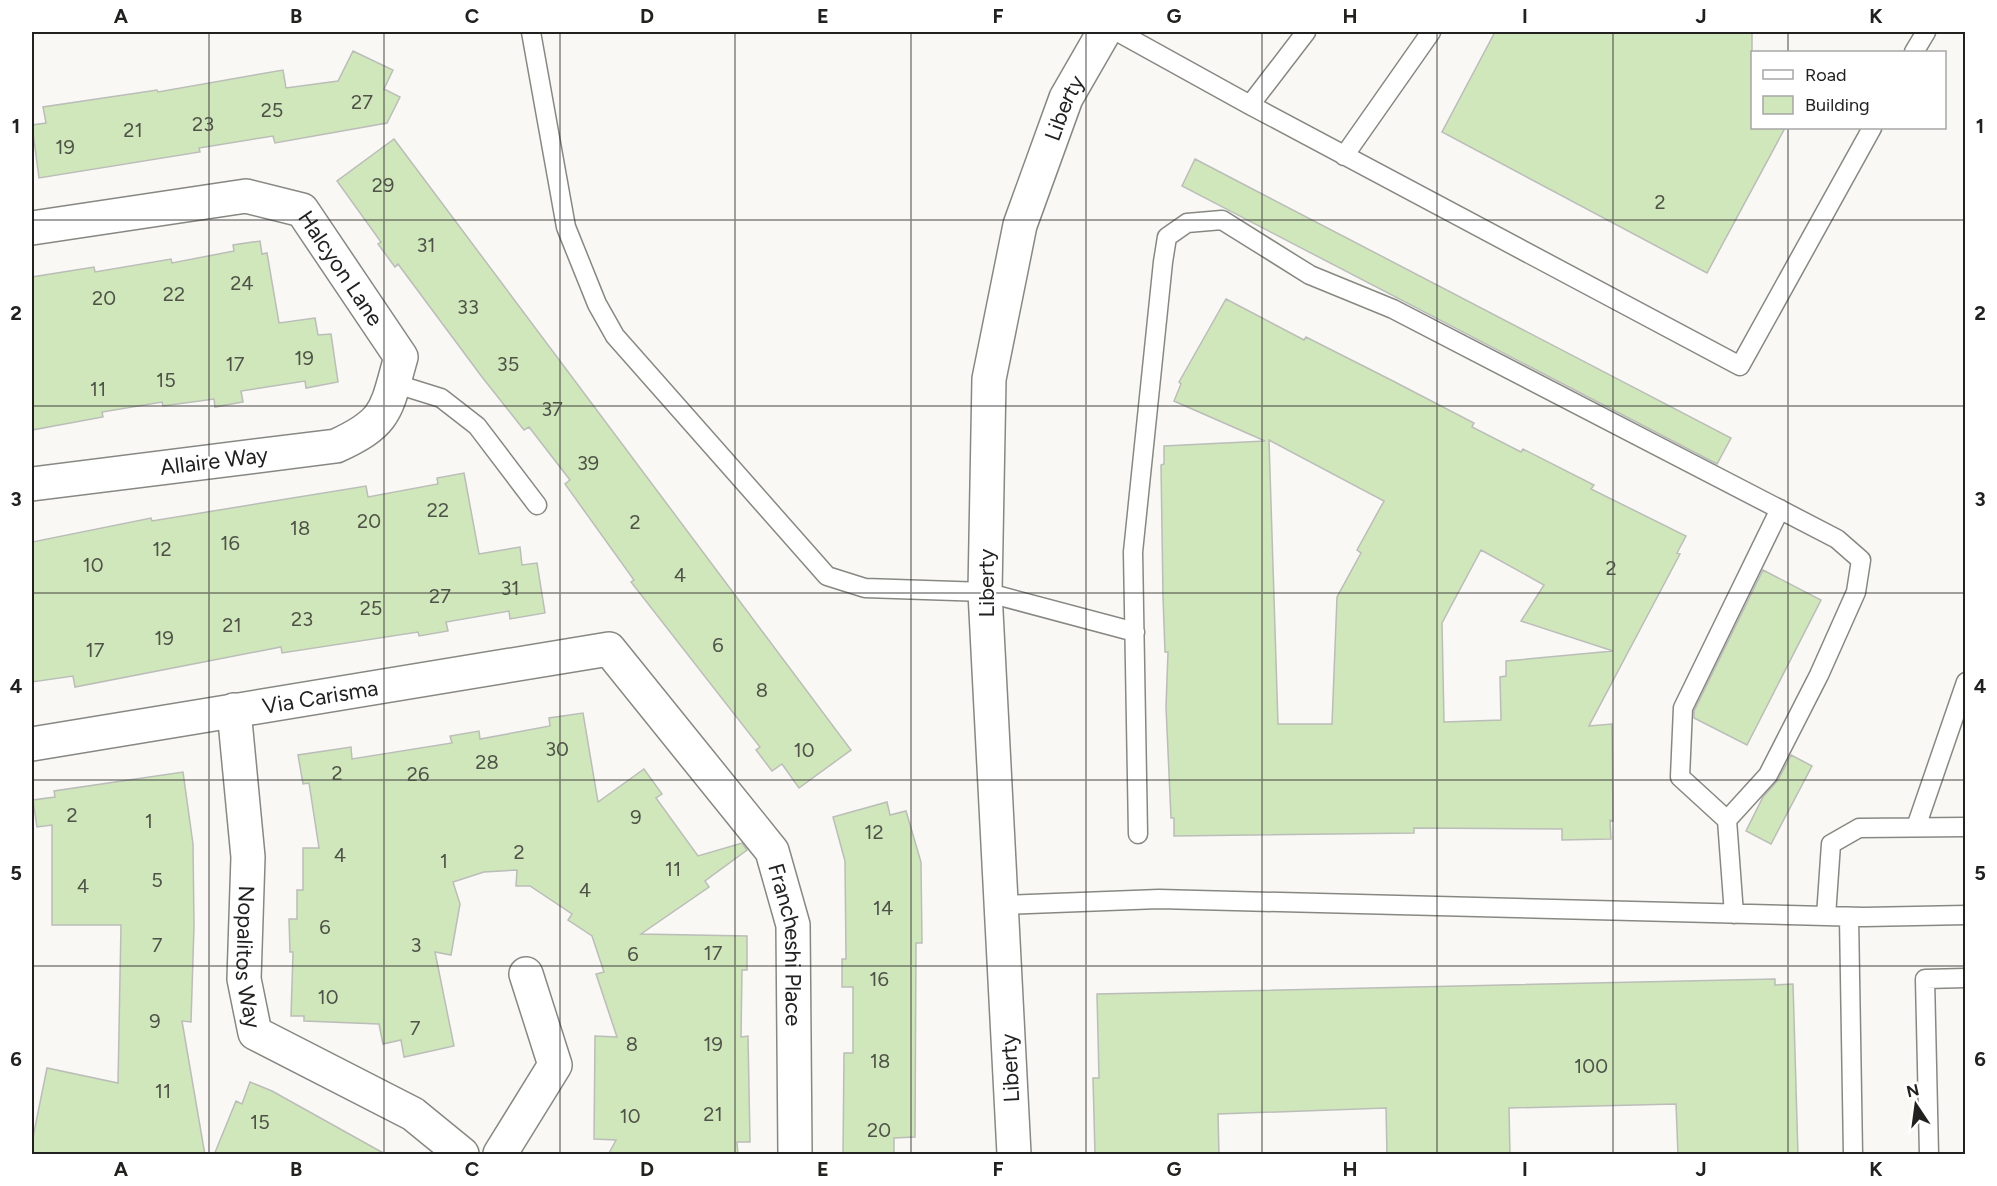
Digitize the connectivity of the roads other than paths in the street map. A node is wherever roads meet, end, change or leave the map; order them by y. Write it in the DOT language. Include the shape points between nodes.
graph roads {
  1 [pos="531,32"];
  2 [pos="1104,32"];
  3 [pos="1118,32"];
  4 [pos="1306,32"];
  5 [pos="1431,32"];
  6 [pos="1926,32"];
  7 [pos="1915,51"];
  8 [pos="1250,105"];
  9 [pos="1871,129"];
  10 [pos="1344,156"];
  11 [pos="32,228"];
  12 [pos="389,397"];
  13 [pos="32,484"];
  14 [pos="537,504"];
  15 [pos="1780,509"];
  16 [pos="985,592"];
  17 [pos="1135,632"];
  18 [pos="609,649"];
  19 [pos="1965,682"];
  20 [pos="234,710"];
  21 [pos="32,744"];
  22 [pos="1727,820"];
  23 [pos="1916,827"];
  24 [pos="1965,827"];
  25 [pos="1138,834"];
  26 [pos="1000,904"];
  27 [pos="1734,914"];
  28 [pos="1965,915"];
  29 [pos="1826,916"];
  30 [pos="1849,916"];
  31 [pos="526,974"];
  32 [pos="1965,978"];
  33 [pos="462,1155"];
  34 [pos="500,1155"];
  35 [pos="795,1155"];
  36 [pos="1014,1155"];
  37 [pos="1853,1155"];
  38 [pos="1929,1155"];
  1 -- 16 [label="lane" via="566,227 597,304 615,336 827,576 865,588"];
  2 -- 16 [label="street, Liberty" via="1066,98 1020,225 989,379"];
  3 -- 8 [label="lane"];
  4 -- 8 [label="lane"];
  5 -- 10 [label="lane"];
  6 -- 7 [label="lane"];
  8 -- 10 [label="lane"];
  9 -- 10 [label="lane" via="1740,366"];
  11 -- 12 [label="street, Halcyon Lane" via="246,196 302,210 400,357"];
  12 -- 13 [label="street, Allaire Way" via="365,433 336,446"];
  12 -- 14 [label="lane" via="441,398 477,426"];
  15 -- 17 [label="lane" via="1393,309 1310,275 1222,220 1187,223 1167,237 1163,262 1133,552"];
  15 -- 22 [label="lane" via="1683,708 1680,777"];
  15 -- 22 [label="lane" via="1837,539 1861,560 1856,592 1768,775"];
  16 -- 17 [label="lane"];
  16 -- 26 [label="street, Liberty"];
  17 -- 25 [label="lane"];
  18 -- 20 [label="street, Via Carisma"];
  18 -- 35 [label="street, Francheshi Place" via="772,851 793,925"];
  19 -- 23 [label="lane"];
  20 -- 21 [label="street, Via Carisma"];
  20 -- 33 [label="street, Nopalitos Way" via="248,857 244,979 255,1033 413,1114"];
  22 -- 27 [label="lane"];
  23 -- 24 [label="lane"];
  23 -- 29 [label="lane" via="1859,828 1831,844"];
  26 -- 27 [label="lane" via="1159,899"];
  26 -- 36 [label="street, Liberty"];
  27 -- 29 [label="lane"];
  28 -- 30 [label="lane"];
  29 -- 30 [label="lane"];
  30 -- 37 [label="lane"];
  31 -- 34 [label="street" via="555,1065"];
  32 -- 38 [label="lane" via="1925,979"];
}
